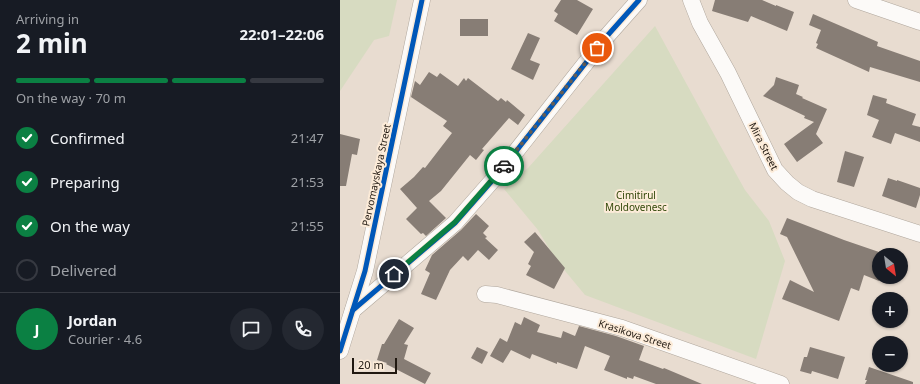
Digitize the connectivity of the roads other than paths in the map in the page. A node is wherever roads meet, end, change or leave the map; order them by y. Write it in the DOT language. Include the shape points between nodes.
graph roads {
  1 [pos="422,0"];
  2 [pos="639,0"];
  3 [pos="691,0"];
  4 [pos="856,0"];
  5 [pos="920,22"];
  6 [pos="920,234"];
  7 [pos="485,294"];
  8 [pos="353,310"];
  9 [pos="340,351"];
  10 [pos="781,384"];
  1 -- 8 [label="street, Pervomayskaya Street" via="365,271"];
  2 -- 8 [label="street" via="607,36 499,173 455,222"];
  3 -- 6 [label="street, Mira Street" via="700,23 728,73 775,170 787,183 812,200"];
  4 -- 5 [label="street"];
  7 -- 10 [label="street, Krasikova Street" via="622,328"];
  8 -- 9 [label="street, Pervomayskaya Street"];
}
